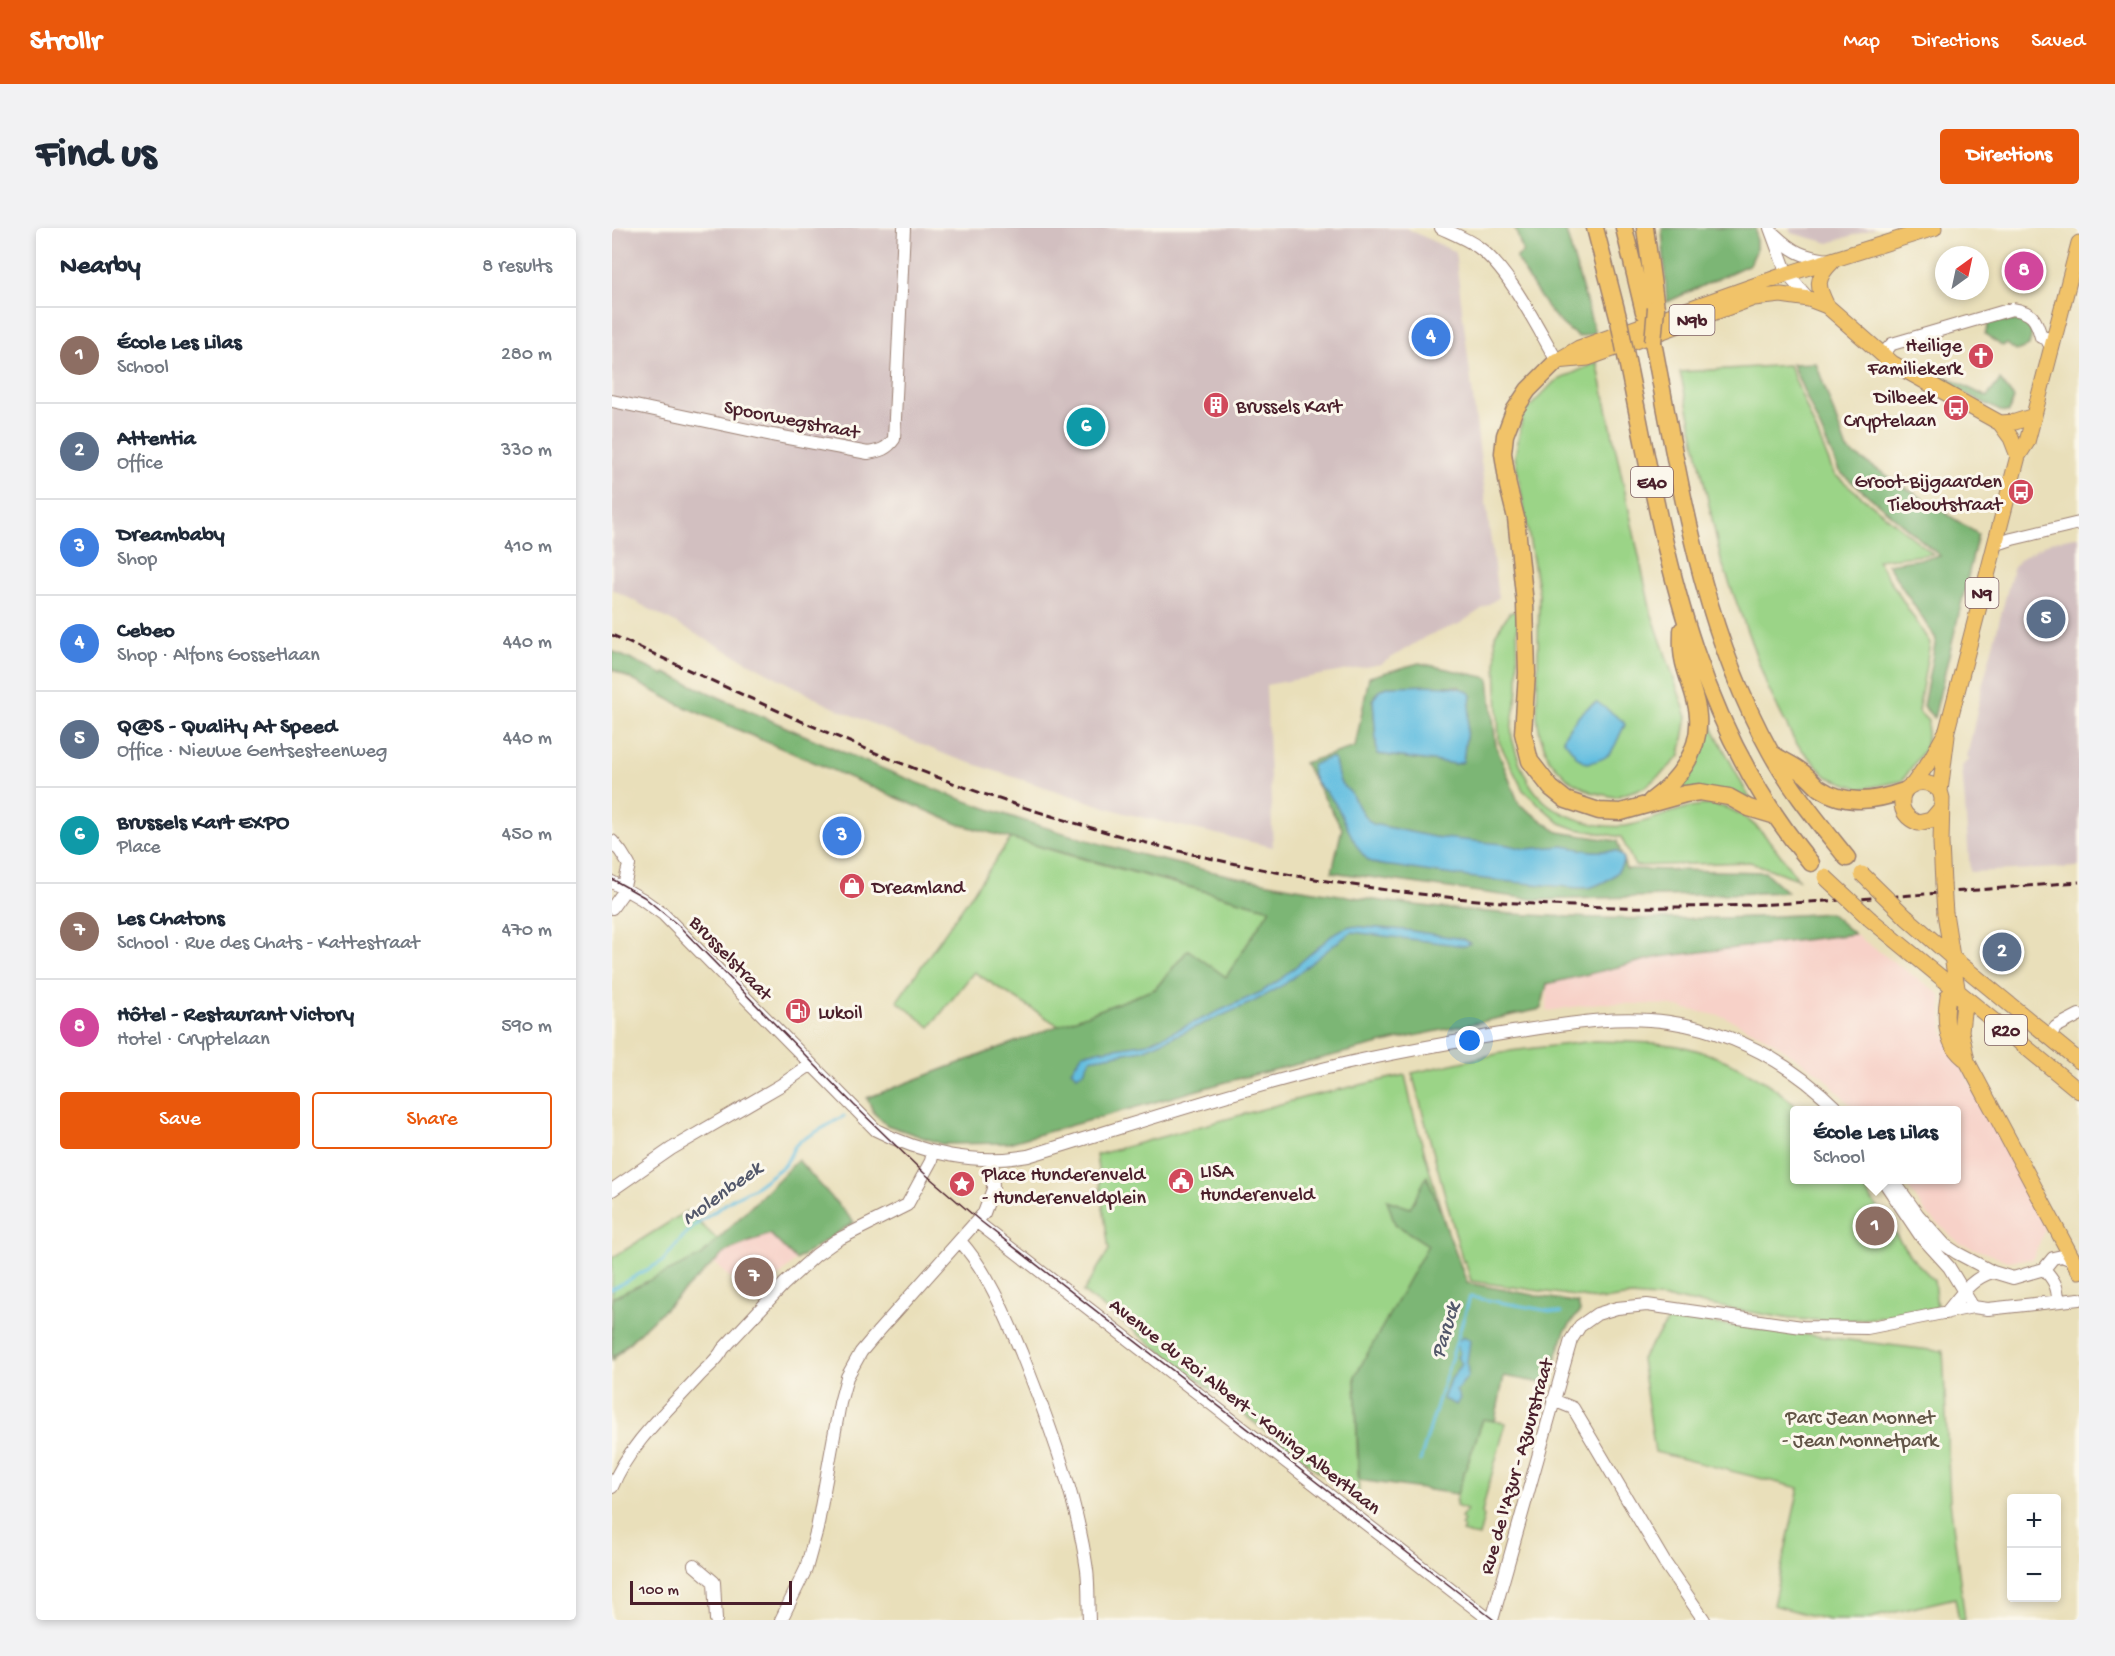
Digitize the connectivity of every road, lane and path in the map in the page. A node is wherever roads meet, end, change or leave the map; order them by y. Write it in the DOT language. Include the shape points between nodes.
graph roads {
  1 [pos="904,228"];
  2 [pos="1441,228"];
  3 [pos="1595,228"];
  4 [pos="1624,228"];
  5 [pos="1645,228"];
  6 [pos="1934,228"];
  7 [pos="1771,230"];
  8 [pos="2079,243"];
  9 [pos="1833,261"];
  10 [pos="1787,274"];
  11 [pos="1809,299"];
  12 [pos="1827,306"];
  13 [pos="1650,310"];
  14 [pos="2051,347"];
  15 [pos="1882,355"];
  16 [pos="1557,361"];
  17 [pos="612,401"];
  18 [pos="2034,416"];
  19 [pos="2000,423"];
  20 [pos="2018,456"];
  21 [pos="2079,523"];
  22 [pos="1994,546"];
  23 [pos="1682,611"];
  24 [pos="1947,730"];
  25 [pos="1771,753"];
  26 [pos="1909,787"];
  27 [pos="1940,791"];
  28 [pos="1645,805"];
  29 [pos="1942,807"];
  30 [pos="1776,816"];
  31 [pos="612,841"];
  32 [pos="1847,858"];
  33 [pos="1811,862"];
  34 [pos="618,885"];
  35 [pos="612,908"];
  36 [pos="1954,959"];
  37 [pos="1958,994"];
  38 [pos="2079,1015"];
  39 [pos="2049,1036"];
  40 [pos="2079,1061"];
  41 [pos="810,1065"];
  42 [pos="2079,1091"];
  43 [pos="1833,1106"];
  44 [pos="933,1152"];
  45 [pos="992,1160"];
  46 [pos="1886,1184"];
  47 [pos="1896,1184"];
  48 [pos="612,1190"];
  49 [pos="977,1222"];
  50 [pos="960,1241"];
  51 [pos="2076,1266"];
  52 [pos="2044,1269"];
  53 [pos="1993,1272"];
  54 [pos="1963,1292"];
  55 [pos="2079,1299"];
  56 [pos="2058,1300"];
  57 [pos="1973,1307"];
  58 [pos="1946,1313"];
  59 [pos="1553,1400"];
  60 [pos="612,1487"];
  61 [pos="694,1565"];
  62 [pos="716,1620"];
  63 [pos="781,1620"];
  64 [pos="1089,1620"];
  65 [pos="1491,1620"];
  66 [pos="1704,1620"];
  1 -- 17 [label="street, Spoorwegstraat" via="894,439 880,451 868,453"];
  2 -- 16 [label="street" via="1489,255"];
  3 -- 23 [label="highway, E40, bridge"];
  4 -- 13 [label="highway, E40"];
  5 -- 13 [label="highway"];
  6 -- 9 [label="main road, N9b"];
  7 -- 9 [label="street" via="1794,251"];
  7 -- 10 [label="street"];
  8 -- 14 [label="main road, N9"];
  9 -- 10 [label="main road, N9b"];
  9 -- 12 [label="main road" via="1819,282"];
  10 -- 11 [label="street"];
  10 -- 16 [label="main road, N9b" via="1579,348"];
  11 -- 12 [label="main road, N9b"];
  11 -- 16 [label="main road, N9b" via="1781,295 1754,298 1588,358"];
  12 -- 15 [label="main road"];
  13 -- 25 [label="highway, E40" via="1686,513 1710,608 1740,693"];
  14 -- 15 [label="street" via="2041,337 2037,322 2025,311 2012,309 1892,344"];
  14 -- 18 [label="main road, N9"];
  15 -- 19 [label="main road"];
  16 -- 28 [label="highway" via="1528,390 1514,411 1503,453 1516,518 1525,604 1527,673 1523,733 1530,761 1566,800 1599,811 1621,812"];
  18 -- 19 [label="main road"];
  18 -- 20 [label="main road, N9" via="2027,442"];
  19 -- 20 [label="main road"];
  20 -- 22 [label="main road, N9"];
  21 -- 22 [label="street" via="2012,538"];
  22 -- 24 [label="main road, N9"];
  23 -- 28 [label="highway" via="1683,658 1698,715 1697,737 1681,772"];
  23 -- 30 [label="highway, E40" via="1721,718"];
  24 -- 26 [label="main road, N9"];
  24 -- 27 [label="main road, N9"];
  25 -- 26 [label="highway" via="1838,797 1874,800"];
  25 -- 32 [label="highway, E40" via="1802,801"];
  26 -- 27 [label="main road" via="1923,782"];
  26 -- 29 [label="main road" via="1901,800 1902,809 1918,823 1931,820"];
  27 -- 29 [label="main road"];
  28 -- 30 [label="highway" via="1700,792 1729,797"];
  29 -- 36 [label="main road, bridge" via="1943,884"];
  30 -- 33 [label="highway, E40"];
  31 -- 34 [label="street" via="629,866"];
  32 -- 36 [label="main road, E40, bridge"];
  33 -- 37 [label="main road, E40, bridge"];
  34 -- 35 [label="street" via="622,894"];
  34 -- 41 [label="street, Brusselstraat" via="663,914"];
  36 -- 37 [label="main road"];
  36 -- 39 [label="main road, R20"];
  37 -- 42 [label="main road, R20"];
  37 -- 51 [label="main road" via="1948,996 1945,1014 1957,1053 1966,1060"];
  38 -- 39 [label="street" via="2056,1027"];
  39 -- 40 [label="main road, R20"];
  41 -- 44 [label="street, Brusselstraat" via="876,1130"];
  41 -- 48 [label="street" via="671,1149"];
  43 -- 45 [label="street, Brusselstraat" via="1790,1068 1720,1033 1651,1020 1594,1020 1436,1044 1307,1073 1028,1156"];
  44 -- 45 [label="street, Brusselstraat"];
  44 -- 60 [label="street" via="907,1205 837,1240 799,1269 645,1436 623,1464"];
  45 -- 49 [label="street" via="993,1189"];
  46 -- 54 [label="street" via="1920,1235 1949,1267"];
  47 -- 53 [label="street" via="1940,1240"];
  49 -- 50 [label="street"];
  49 -- 65 [label="street, Avenue du Roi Albert - Koning Albertlaan"];
  50 -- 63 [label="street" via="877,1333 847,1377 817,1529 806,1569"];
  50 -- 64 [label="street" via="995,1295 1058,1449 1087,1571"];
  51 -- 52 [label="street" via="2062,1257 2053,1258"];
  52 -- 53 [label="street" via="2013,1278"];
  52 -- 56 [label="street" via="2054,1280"];
  53 -- 54 [label="street" via="1981,1275"];
  54 -- 57 [label="street"];
  54 -- 58 [label="street"];
  55 -- 56 [label="street"];
  56 -- 57 [label="street" via="1988,1309"];
  57 -- 58 [label="street"];
  58 -- 59 [label="street, Rue de l'Azur - Azuurstraat" via="1867,1328 1802,1328 1647,1305 1617,1308 1597,1314 1571,1340"];
  59 -- 65 [label="street, Rue de l'Azur - Azuurstraat"];
  59 -- 66 [label="street" via="1573,1408 1665,1563"];
  61 -- 62 [label="street" via="714,1582"];
}
